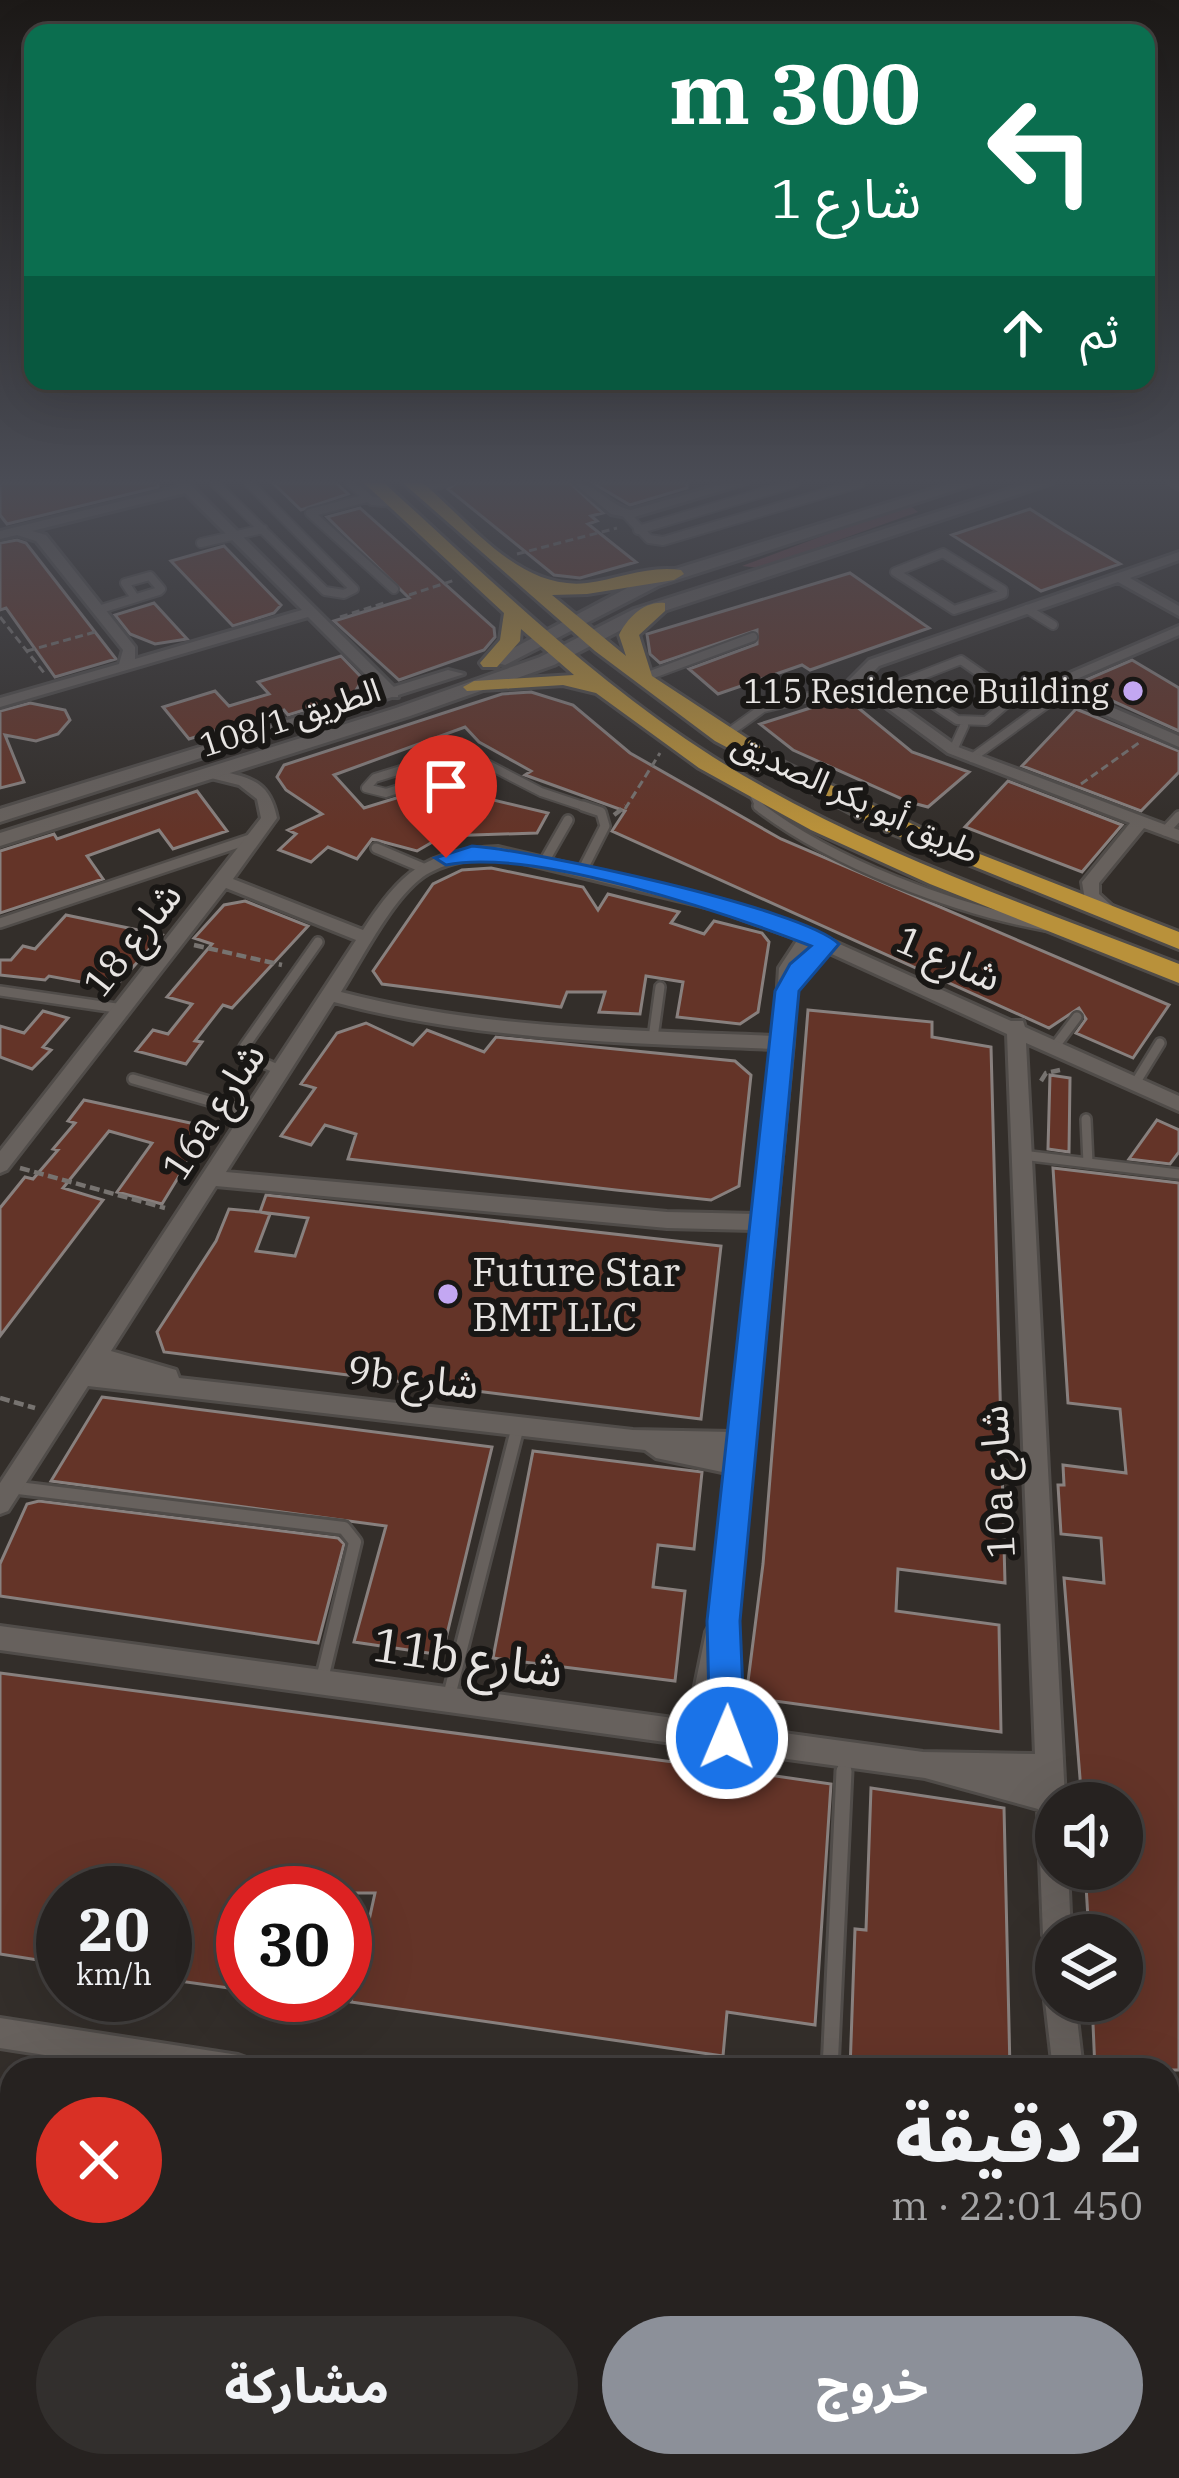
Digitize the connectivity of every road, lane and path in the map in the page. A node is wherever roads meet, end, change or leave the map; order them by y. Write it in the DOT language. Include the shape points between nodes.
graph roads {
  1 [pos="89,599"];
  2 [pos="133,599"];
  3 [pos="298,599"];
  4 [pos="497,599"];
  5 [pos="522,599"];
  6 [pos="541,599"];
  7 [pos="632,599"];
  8 [pos="683,599"];
  9 [pos="935,599"];
  10 [pos="988,599"];
  11 [pos="1057,599"];
  12 [pos="978,604"];
  13 [pos="658,607"];
  14 [pos="1027,609"];
  15 [pos="98,610"];
  16 [pos="311,612"];
  17 [pos="513,614"];
  18 [pos="0,617"];
  19 [pos="1001,618"];
  20 [pos="1052,625"];
  21 [pos="112,628"];
  22 [pos="1179,630"];
  23 [pos="567,637"];
  24 [pos="753,637"];
  25 [pos="28,651"];
  26 [pos="490,663"];
  27 [pos="125,667"];
  28 [pos="644,676"];
  29 [pos="859,685"];
  30 [pos="56,687"];
  31 [pos="474,687"];
  32 [pos="1066,690"];
  33 [pos="393,694"];
  34 [pos="615,696"];
  35 [pos="0,703"];
  36 [pos="964,726"];
  37 [pos="717,731"];
  38 [pos="1154,731"];
  39 [pos="669,738"];
  40 [pos="1179,742"];
  41 [pos="953,750"];
  42 [pos="273,755"];
  43 [pos="972,758"];
  44 [pos="483,762"];
  45 [pos="213,774"];
  46 [pos="1067,794"];
  47 [pos="0,816"];
  48 [pos="1179,816"];
  49 [pos="605,817"];
  50 [pos="568,820"];
  51 [pos="1140,822"];
  52 [pos="1172,834"];
  53 [pos="260,836"];
  54 [pos="0,840"];
  55 [pos="376,848"];
  56 [pos="544,862"];
  57 [pos="423,868"];
  58 [pos="582,872"];
  59 [pos="223,881"];
  60 [pos="1114,915"];
  61 [pos="0,923"];
  62 [pos="366,938"];
  63 [pos="177,941"];
  64 [pos="818,941"];
  65 [pos="1179,941"];
  66 [pos="318,942"];
  67 [pos="1146,961"];
  68 [pos="299,969"];
  69 [pos="1179,974"];
  70 [pos="1179,984"];
  71 [pos="660,987"];
  72 [pos="0,992"];
  73 [pos="327,1002"];
  74 [pos="123,1009"];
  75 [pos="1077,1017"];
  76 [pos="1016,1026"];
  77 [pos="653,1038"];
  78 [pos="1160,1043"];
  79 [pos="1056,1045"];
  80 [pos="783,1050"];
  81 [pos="282,1071"];
  82 [pos="1071,1073"];
  83 [pos="1018,1078"];
  84 [pos="133,1079"];
  85 [pos="1136,1082"];
  86 [pos="1179,1104"];
  87 [pos="254,1114"];
  88 [pos="1087,1119"];
  89 [pos="1022,1155"];
  90 [pos="1088,1163"];
  91 [pos="1,1164"];
  92 [pos="218,1170"];
  93 [pos="1179,1174"];
  94 [pos="188,1215"];
  95 [pos="764,1231"];
  96 [pos="90,1366"];
  97 [pos="0,1398"];
  98 [pos="57,1415"];
  99 [pos="518,1426"];
  100 [pos="741,1454"];
  101 [pos="5,1495"];
  102 [pos="724,1621"];
  103 [pos="0,1638"];
  104 [pos="322,1682"];
  105 [pos="448,1700"];
  106 [pos="698,1734"];
  107 [pos="727,1738"];
  108 [pos="845,1754"];
  109 [pos="923,1765"];
  110 [pos="1049,1768"];
  111 [pos="1050,1782"];
  112 [pos="1035,1795"];
  113 [pos="1061,2022"];
  114 [pos="0,2032"];
  115 [pos="159,2058"];
  116 [pos="831,2058"];
  117 [pos="1062,2058"];
  1 -- 15 [label="street"];
  2 -- 15 [label="lane"];
  3 -- 16 [label="street"];
  4 -- 17 [label="main road, طريق أبو بكر الصديق"];
  5 -- 23 [label="main road"];
  6 -- 23 [label="main road, طريق أبو بكر الصديق"];
  7 -- 23 [label="street"];
  8 -- 13 [label="street"];
  9 -- 12 [label="lane" via="950,609"];
  10 -- 12 [label="lane"];
  11 -- 14 [label="street"];
  12 -- 19 [label="lane"];
  13 -- 23 [label="street"];
  13 -- 28 [label="main road" via="629,635"];
  14 -- 19 [label="street"];
  14 -- 20 [label="lane"];
  15 -- 21 [label="street"];
  16 -- 27 [label="street"];
  16 -- 33 [label="street"];
  17 -- 23 [label="main road, طريق أبو بكر الصديق"];
  17 -- 26 [label="main road" via="510,640"];
  18 -- 25 [label="path"];
  19 -- 29 [label="street" via="867,666"];
  21 -- 25 [label="path"];
  21 -- 27 [label="street" via="131,654"];
  22 -- 32 [label="street" via="1072,671 1063,679"];
  23 -- 26 [label="street, 108/1 الطريق"];
  23 -- 28 [label="main road, طريق أبو بكر الصديق"];
  23 -- 31 [label="street, 108/1 الطريق"];
  23 -- 34 [label="main road, طريق أبو بكر الصديق"];
  23 -- 37 [label="main road" via="665,710"];
  24 -- 28 [label="lane"];
  25 -- 30 [label="path"];
  26 -- 33 [label="street, 108/1 الطريق"];
  27 -- 30 [label="street"];
  28 -- 37 [label="main road, طريق أبو بكر الصديق"];
  29 -- 37 [label="lane" via="820,689"];
  29 -- 41 [label="street"];
  30 -- 35 [label="street"];
  31 -- 34 [label="main road" via="563,679"];
  31 -- 42 [label="street, 108/1 الطريق"];
  32 -- 38 [label="street"];
  32 -- 43 [label="lane"];
  33 -- 42 [label="street" via="384,709"];
  33 -- 47 [label="street, 108/1 الطريق"];
  34 -- 39 [label="main road, طريق أبو بكر الصديق"];
  36 -- 36 [label="lane" via="1003,709 1013,695 961,660 902,680"];
  36 -- 41 [label="lane"];
  37 -- 60 [label="main road, طريق أبو بكر الصديق" via="876,819"];
  38 -- 40 [label="street"];
  38 -- 46 [label="path"];
  39 -- 49 [label="path" via="624,810"];
  39 -- 67 [label="main road, طريق أبو بكر الصديق" via="853,839"];
  41 -- 43 [label="street"];
  42 -- 45 [label="street, 108/1 الطريق"];
  43 -- 46 [label="street"];
  44 -- 44 [label="lane" via="455,753 366,788 386,793"];
  44 -- 49 [label="lane"];
  45 -- 53 [label="street" via="266,797 269,818"];
  45 -- 54 [label="street, 108/1 الطريق"];
  46 -- 51 [label="street"];
  48 -- 52 [label="lane"];
  49 -- 58 [label="lane"];
  50 -- 56 [label="lane"];
  51 -- 52 [label="street"];
  51 -- 60 [label="street" via="1090,882 1091,896"];
  53 -- 59 [label="street, شارع 18"];
  53 -- 61 [label="lane"];
  55 -- 57 [label="lane"];
  56 -- 57 [label="street" via="472,853"];
  56 -- 58 [label="street, شارع 1"];
  57 -- 62 [label="street, 16a شارع"];
  58 -- 64 [label="street, شارع 1" via="742,911"];
  59 -- 62 [label="street"];
  59 -- 63 [label="street, شارع 18"];
  60 -- 65 [label="main road, طريق أبو بكر الصديق"];
  62 -- 73 [label="street, 16a شارع"];
  63 -- 68 [label="path"];
  63 -- 74 [label="street, شارع 18"];
  64 -- 76 [label="street, شارع 1"];
  64 -- 80 [label="street" via="787,991"];
  66 -- 68 [label="lane"];
  67 -- 69 [label="main road, طريق أبو بكر الصديق"];
  67 -- 70 [label="street"];
  68 -- 81 [label="lane" via="244,1047 247,1056"];
  71 -- 77 [label="lane"];
  72 -- 74 [label="lane"];
  73 -- 77 [label="street"];
  73 -- 81 [label="street, 16a شارع"];
  74 -- 91 [label="street, شارع 18"];
  75 -- 79 [label="lane"];
  76 -- 79 [label="street, شارع 1"];
  76 -- 83 [label="street, 10a شارع"];
  77 -- 80 [label="street"];
  78 -- 85 [label="lane"];
  79 -- 85 [label="street, شارع 1"];
  80 -- 95 [label="street"];
  81 -- 87 [label="street, 16a شارع"];
  82 -- 83 [label="path" via="1051,1071 1041,1082"];
  83 -- 89 [label="street, 10a شارع"];
  84 -- 87 [label="lane"];
  85 -- 86 [label="street, شارع 1"];
  87 -- 92 [label="street, 16a شارع"];
  88 -- 90 [label="lane"];
  89 -- 90 [label="lane"];
  89 -- 110 [label="street, 10a شارع"];
  90 -- 93 [label="lane"];
  91 -- 94 [label="path"];
  92 -- 94 [label="street, 16a شارع"];
  92 -- 95 [label="street"];
  94 -- 96 [label="street, 16a شارع"];
  95 -- 100 [label="street"];
  96 -- 98 [label="street, 16a شارع"];
  96 -- 99 [label="street, 9b شارع"];
  97 -- 98 [label="path"];
  98 -- 101 [label="street, 16a شارع"];
  99 -- 100 [label="street, 9b شارع"];
  99 -- 105 [label="lane"];
  100 -- 102 [label="street"];
  101 -- 104 [label="lane" via="344,1528 355,1542"];
  102 -- 106 [label="street"];
  102 -- 107 [label="street"];
  103 -- 104 [label="street, 11b شارع"];
  104 -- 105 [label="street, 11b شارع"];
  105 -- 106 [label="street, 11b شارع"];
  106 -- 107 [label="street, 11b شارع"];
  107 -- 108 [label="street, 11b شارع"];
  108 -- 109 [label="street, 11b شارع"];
  108 -- 116 [label="lane"];
  109 -- 110 [label="street, 11b شارع"];
  109 -- 112 [label="street, 11b شارع"];
  110 -- 111 [label="street, 10a شارع"];
  113 -- 117 [label="street"];
  114 -- 115 [label="street"];
}
